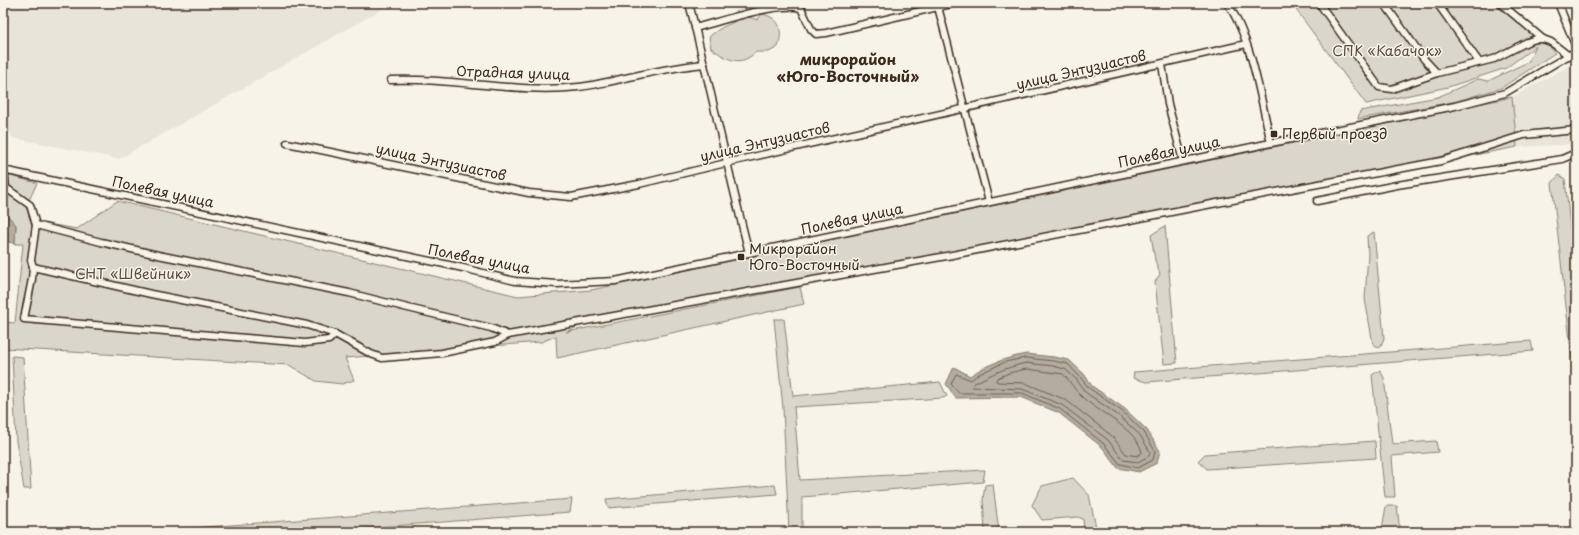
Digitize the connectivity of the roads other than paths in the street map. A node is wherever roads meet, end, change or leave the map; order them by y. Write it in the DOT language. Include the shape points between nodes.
graph roads {
  1 [pos="689,3"];
  2 [pos="955,3"];
  3 [pos="1227,3"];
  4 [pos="1319,3"];
  5 [pos="1384,3"];
  6 [pos="1437,3"];
  7 [pos="1500,3"];
  8 [pos="1558,3"];
  9 [pos="937,5"];
  10 [pos="695,28"];
  11 [pos="1543,39"];
  12 [pos="1246,44"];
  13 [pos="1576,47"];
  14 [pos="1576,51"];
  15 [pos="1569,56"];
  16 [pos="1479,62"];
  17 [pos="704,64"];
  18 [pos="1162,64"];
  19 [pos="1437,73"];
  20 [pos="391,80"];
  21 [pos="964,108"];
  22 [pos="1576,130"];
  23 [pos="287,143"];
  24 [pos="1271,143"];
  25 [pos="1576,153"];
  26 [pos="1183,161"];
  27 [pos="726,163"];
  28 [pos="4,170"];
  29 [pos="1317,201"];
  30 [pos="989,202"];
  31 [pos="36,225"];
  32 [pos="749,253"];
  33 [pos="33,267"];
  34 [pos="335,334"];
  35 [pos="508,336"];
  1 -- 10 [label="street"];
  2 -- 9 [label="street"];
  3 -- 12 [label="street" via="1235,15"];
  4 -- 19 [label="street" via="1379,87 1392,89"];
  5 -- 19 [label="street"];
  6 -- 16 [label="street"];
  7 -- 11 [label="street"];
  8 -- 13 [label="street"];
  9 -- 10 [label="street" via="816,34 801,8 797,7 774,8"];
  9 -- 21 [label="street"];
  10 -- 17 [label="street"];
  11 -- 15 [label="street"];
  11 -- 16 [label="street" via="1527,42 1494,59"];
  12 -- 18 [label="street, улица Энтузиастов"];
  12 -- 24 [label="street"];
  14 -- 15 [label="street, Полевая улица"];
  15 -- 24 [label="street, Полевая улица" via="1505,93 1455,106"];
  16 -- 19 [label="street"];
  17 -- 20 [label="street, Отрадная улица" via="580,87 550,88"];
  17 -- 27 [label="street"];
  18 -- 21 [label="street, улица Энтузиастов"];
  18 -- 26 [label="street" via="1168,104"];
  21 -- 27 [label="street, улица Энтузиастов"];
  21 -- 30 [label="street"];
  22 -- 35 [label="street" via="1524,135 1441,161 1217,202 952,255"];
  23 -- 27 [label="street, улица Энтузиастов" via="529,193 571,197"];
  24 -- 26 [label="street, Полевая улица"];
  25 -- 29 [label="street" via="1562,159 1397,185"];
  26 -- 30 [label="street, Полевая улица"];
  27 -- 32 [label="street"];
  28 -- 31 [label="street" via="6,188 30,205"];
  28 -- 32 [label="street, Полевая улица" via="515,281 557,284 615,281"];
  30 -- 32 [label="street, Полевая улица"];
  31 -- 33 [label="street" via="31,260"];
  31 -- 35 [label="street" via="158,255 349,293 491,328"];
  33 -- 34 [label="street" via="307,325"];
  33 -- 34 [label="street" via="24,319 305,343 329,340"];
  34 -- 35 [label="street" via="382,358 442,354 495,342"];
}
